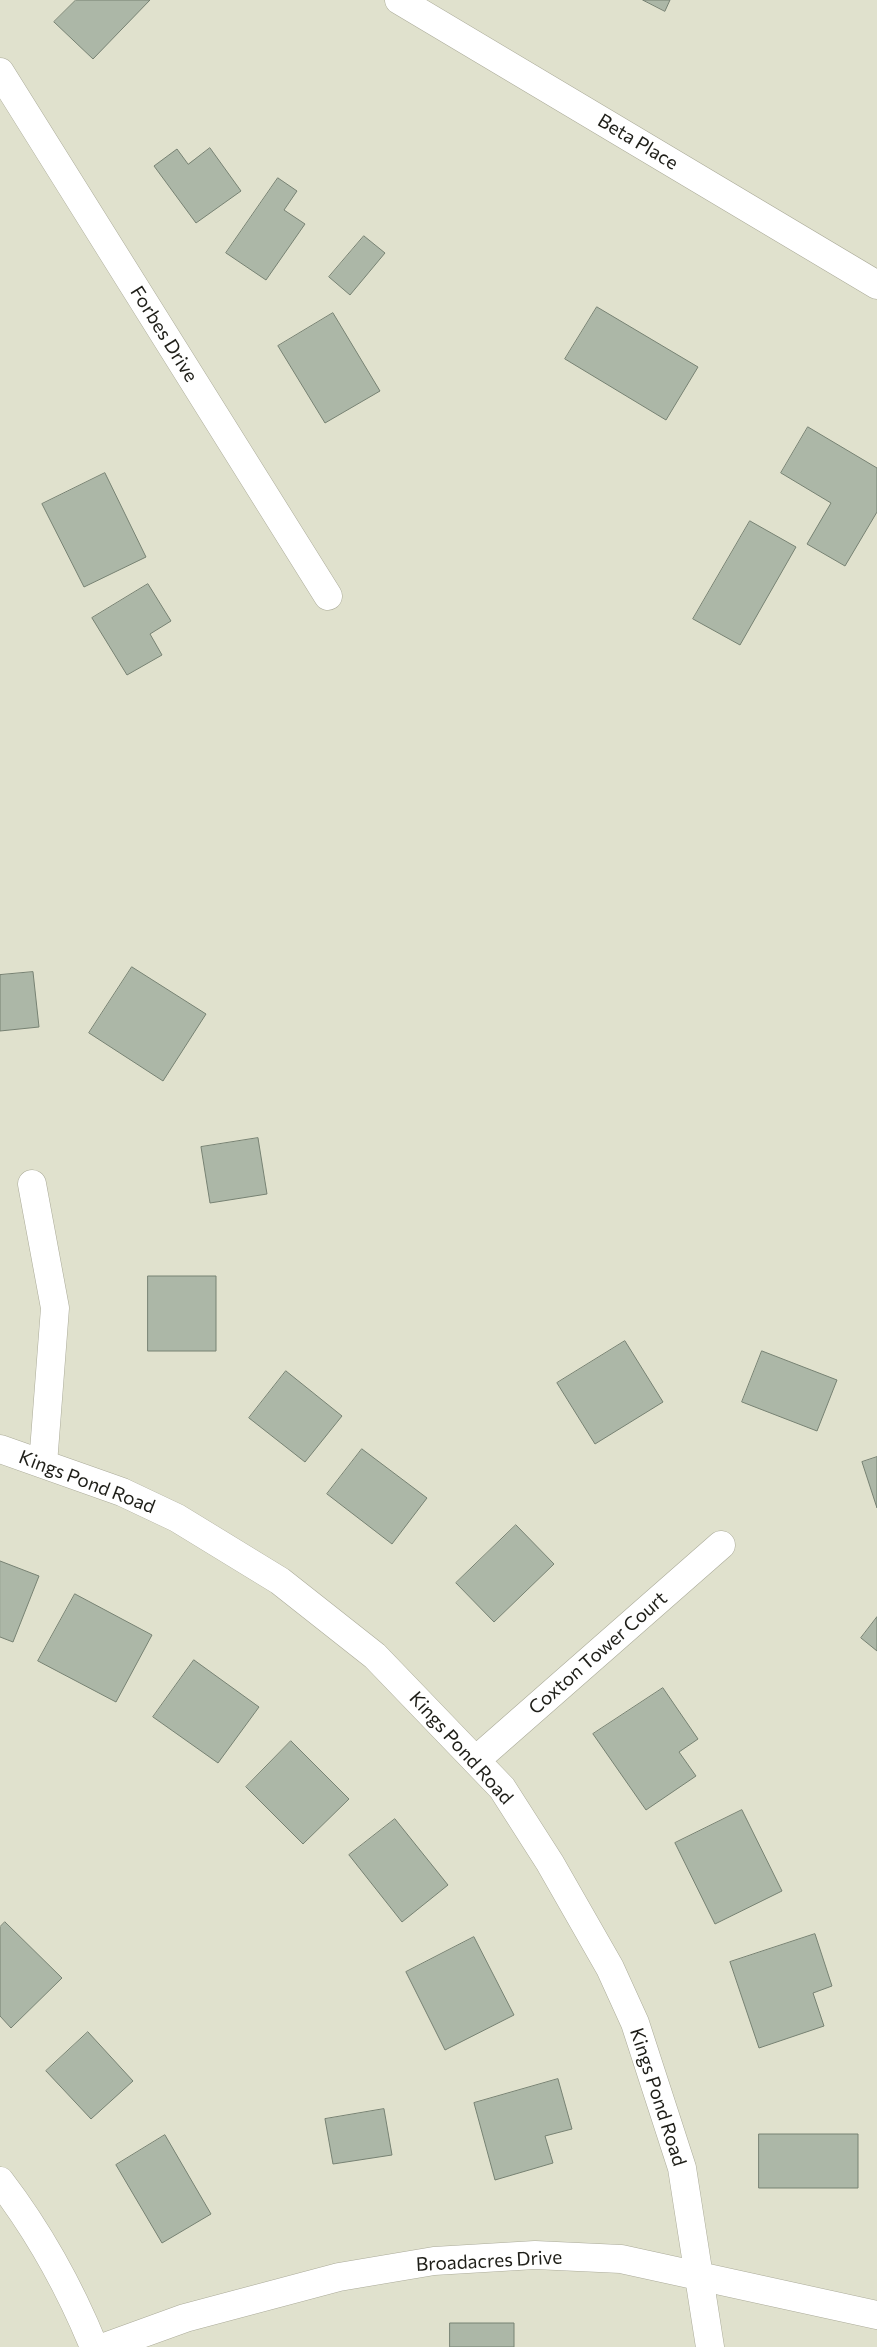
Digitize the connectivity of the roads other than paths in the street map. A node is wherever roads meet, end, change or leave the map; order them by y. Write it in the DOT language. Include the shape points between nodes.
graph roads {
  1 [pos="399,0"];
  2 [pos="0,72"];
  3 [pos="877,284"];
  4 [pos="328,596"];
  5 [pos="32,1184"];
  6 [pos="0,1449"];
  7 [pos="43,1464"];
  8 [pos="721,1545"];
  9 [pos="476,1760"];
  10 [pos="0,2181"];
  11 [pos="699,2275"];
  12 [pos="877,2315"];
  13 [pos="94,2347"];
  14 [pos="105,2347"];
  15 [pos="710,2347"];
  1 -- 3 [label="street, Beta Place"];
  2 -- 4 [label="street, Forbes Drive"];
  5 -- 7 [label="street" via="55,1308"];
  6 -- 7 [label="street, Kings Pond Road"];
  7 -- 9 [label="street, Kings Pond Road" via="122,1492 177,1518 280,1581 375,1656"];
  8 -- 9 [label="street, Coxton Tower Court"];
  9 -- 11 [label="street, Kings Pond Road" via="502,1788 550,1863 610,1968 635,2023 682,2168"];
  10 -- 13 [label="street" via="20,2206 46,2250 77,2306"];
  11 -- 12 [label="street, Broadacres Drive"];
  11 -- 14 [label="street, Broadacres Drive" via="621,2259 535,2255 434,2260 321,2282 185,2318"];
  11 -- 15 [label="street, Kings Pond Road"];
}
